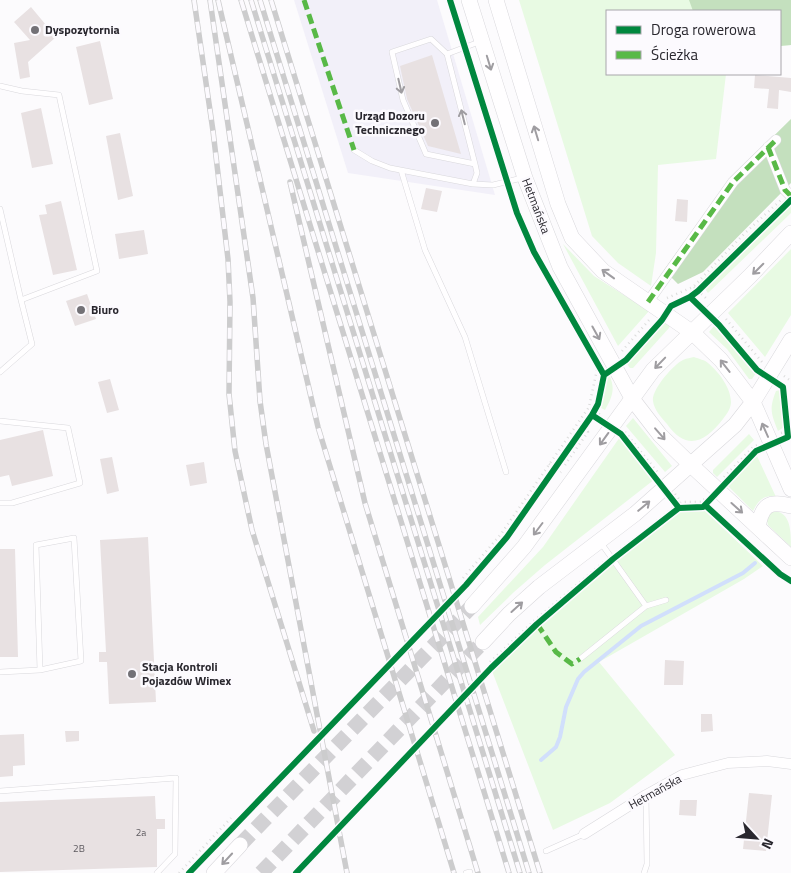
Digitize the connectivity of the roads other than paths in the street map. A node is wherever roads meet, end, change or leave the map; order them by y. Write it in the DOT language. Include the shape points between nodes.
graph roads {
  1 [pos="470,0"];
  2 [pos="496,0"];
  3 [pos="482,41"];
  4 [pos="447,54"];
  5 [pos="0,86"];
  6 [pos="354,150"];
  7 [pos="475,164"];
  8 [pos="401,170"];
  9 [pos="525,178"];
  10 [pos="473,184"];
  11 [pos="791,196"];
  12 [pos="558,204"];
  13 [pos="0,209"];
  14 [pos="791,233"];
  15 [pos="22,300"];
  16 [pos="648,302"];
  17 [pos="693,333"];
  18 [pos="791,340"];
  19 [pos="0,372"];
  20 [pos="633,400"];
  21 [pos="753,402"];
  22 [pos="0,421"];
  23 [pos="690,465"];
  24 [pos="506,472"];
  25 [pos="791,489"];
  26 [pos="0,503"];
  27 [pos="791,506"];
  28 [pos="758,528"];
  29 [pos="599,541"];
  30 [pos="791,558"];
  31 [pos="666,600"];
  32 [pos="472,606"];
  33 [pos="646,606"];
  34 [pos="483,642"];
  35 [pos="580,659"];
  36 [pos="40,670"];
  37 [pos="0,672"];
  38 [pos="791,764"];
  39 [pos="0,791"];
  40 [pos="646,795"];
  41 [pos="584,834"];
  42 [pos="240,845"];
  43 [pos="546,850"];
  44 [pos="157,873"];
  45 [pos="214,873"];
  46 [pos="644,873"];
  1 -- 3 [label="main road, Hetmańska"];
  12 -- 2 [label="main road, Hetmańska, one-way"];
  3 -- 4 [label="lane"];
  3 -- 9 [label="main road, Hetmańska, one-way"];
  7 -- 4 [label="lane, one-way"];
  4 -- 7 [label="lane, one-way" via="431,39 392,52 403,100 426,154"];
  5 -- 15 [label="lane" via="59,95 97,271"];
  6 -- 8 [label="lane" via="372,161"];
  7 -- 10 [label="lane" via="477,172"];
  8 -- 10 [label="lane"];
  8 -- 24 [label="lane" via="424,250 465,337"];
  9 -- 10 [label="lane" via="493,185"];
  9 -- 12 [label="main road" via="542,185"];
  9 -- 20 [label="main road, Hetmańska, one-way" via="560,267"];
  11 -- 16 [label="street" via="785,190 772,144 733,182"];
  16 -- 12 [label="main road, Hetmańska, one-way" via="603,271 572,238"];
  13 -- 15 [label="lane"];
  14 -- 17 [label="main road, one-way"];
  15 -- 19 [label="lane" via="32,344"];
  16 -- 17 [label="main road, Hetmańska"];
  17 -- 20 [label="main road, one-way" via="653,370"];
  21 -- 17 [label="main road, Hetmańska, one-way" via="721,360"];
  18 -- 21 [label="main road"];
  20 -- 23 [label="main road, Hetmańska, one-way" via="660,435"];
  20 -- 32 [label="main road, one-way" via="524,547"];
  21 -- 23 [label="main road" via="735,425"];
  25 -- 21 [label="main road, Hetmańska, one-way"];
  22 -- 26 [label="lane" via="68,428 80,483 12,503"];
  23 -- 28 [label="main road, Hetmańska, one-way"];
  29 -- 23 [label="main road, one-way"];
  27 -- 28 [label="main road" via="771,504 760,514"];
  28 -- 30 [label="main road, Hetmańska"];
  29 -- 33 [label="lane"];
  34 -- 29 [label="main road, one-way" via="539,587"];
  31 -- 33 [label="lane"];
  33 -- 35 [label="lane"];
  36 -- 36 [label="lane" via="81,661 74,538 36,545"];
  36 -- 37 [label="lane"];
  38 -- 40 [label="street, Hetmańska" via="767,761 728,763 682,775"];
  39 -- 44 [label="lane" via="176,778 175,854"];
  40 -- 41 [label="street, Hetmańska"];
  40 -- 46 [label="lane" via="647,864"];
  41 -- 43 [label="lane"];
  42 -- 45 [label="main road, one-way"];
}
